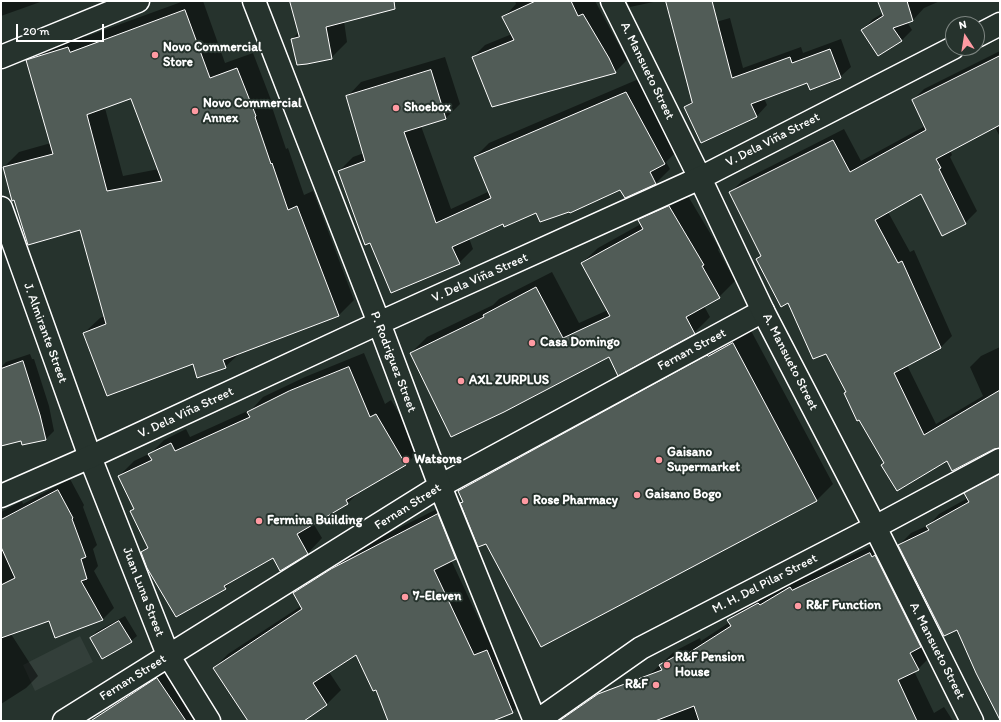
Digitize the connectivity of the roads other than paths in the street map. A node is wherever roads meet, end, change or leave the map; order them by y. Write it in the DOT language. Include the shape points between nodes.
graph roads {
  1 [pos="138,1"];
  2 [pos="254,1"];
  3 [pos="612,1"];
  4 [pos="1000,24"];
  5 [pos="985,32"];
  6 [pos="945,52"];
  7 [pos="1,57"];
  8 [pos="700,178"];
  9 [pos="1,208"];
  10 [pos="763,311"];
  11 [pos="379,323"];
  12 [pos="90,457"];
  13 [pos="1000,460"];
  14 [pos="440,486"];
  15 [pos="1,496"];
  16 [pos="875,527"];
  17 [pos="168,655"];
  18 [pos="64,721"];
  19 [pos="208,721"];
  20 [pos="536,721"];
  21 [pos="972,721"];
  1 -- 7 [label="street"];
  2 -- 11 [label="street, P. Rodriguez Street"];
  3 -- 8 [label="street, A. Mansueto Street"];
  4 -- 5 [label="street"];
  6 -- 8 [label="street, V. Dela Viña Street"];
  8 -- 10 [label="street, A. Mansueto Street"];
  8 -- 11 [label="street, V. Dela Viña Street"];
  9 -- 12 [label="street, J. Almirante Street"];
  10 -- 14 [label="street, Fernan Street"];
  10 -- 16 [label="street, A. Mansueto Street"];
  11 -- 12 [label="street, V. Dela Viña Street"];
  11 -- 14 [label="street, P. Rodriguez Street"];
  12 -- 15 [label="street, V. Dela Viña Street"];
  12 -- 17 [label="street, Juan Luna Street"];
  13 -- 16 [label="street, M. H. Del Pilar Street"];
  14 -- 17 [label="street, Fernan Street"];
  14 -- 20 [label="street, P. Rodriguez Street"];
  16 -- 20 [label="street, M. H. Del Pilar Street" via="641,648"];
  16 -- 21 [label="street, A. Mansueto Street"];
  17 -- 18 [label="street, Fernan Street"];
  17 -- 19 [label="street, Juan Luna Street"];
}
